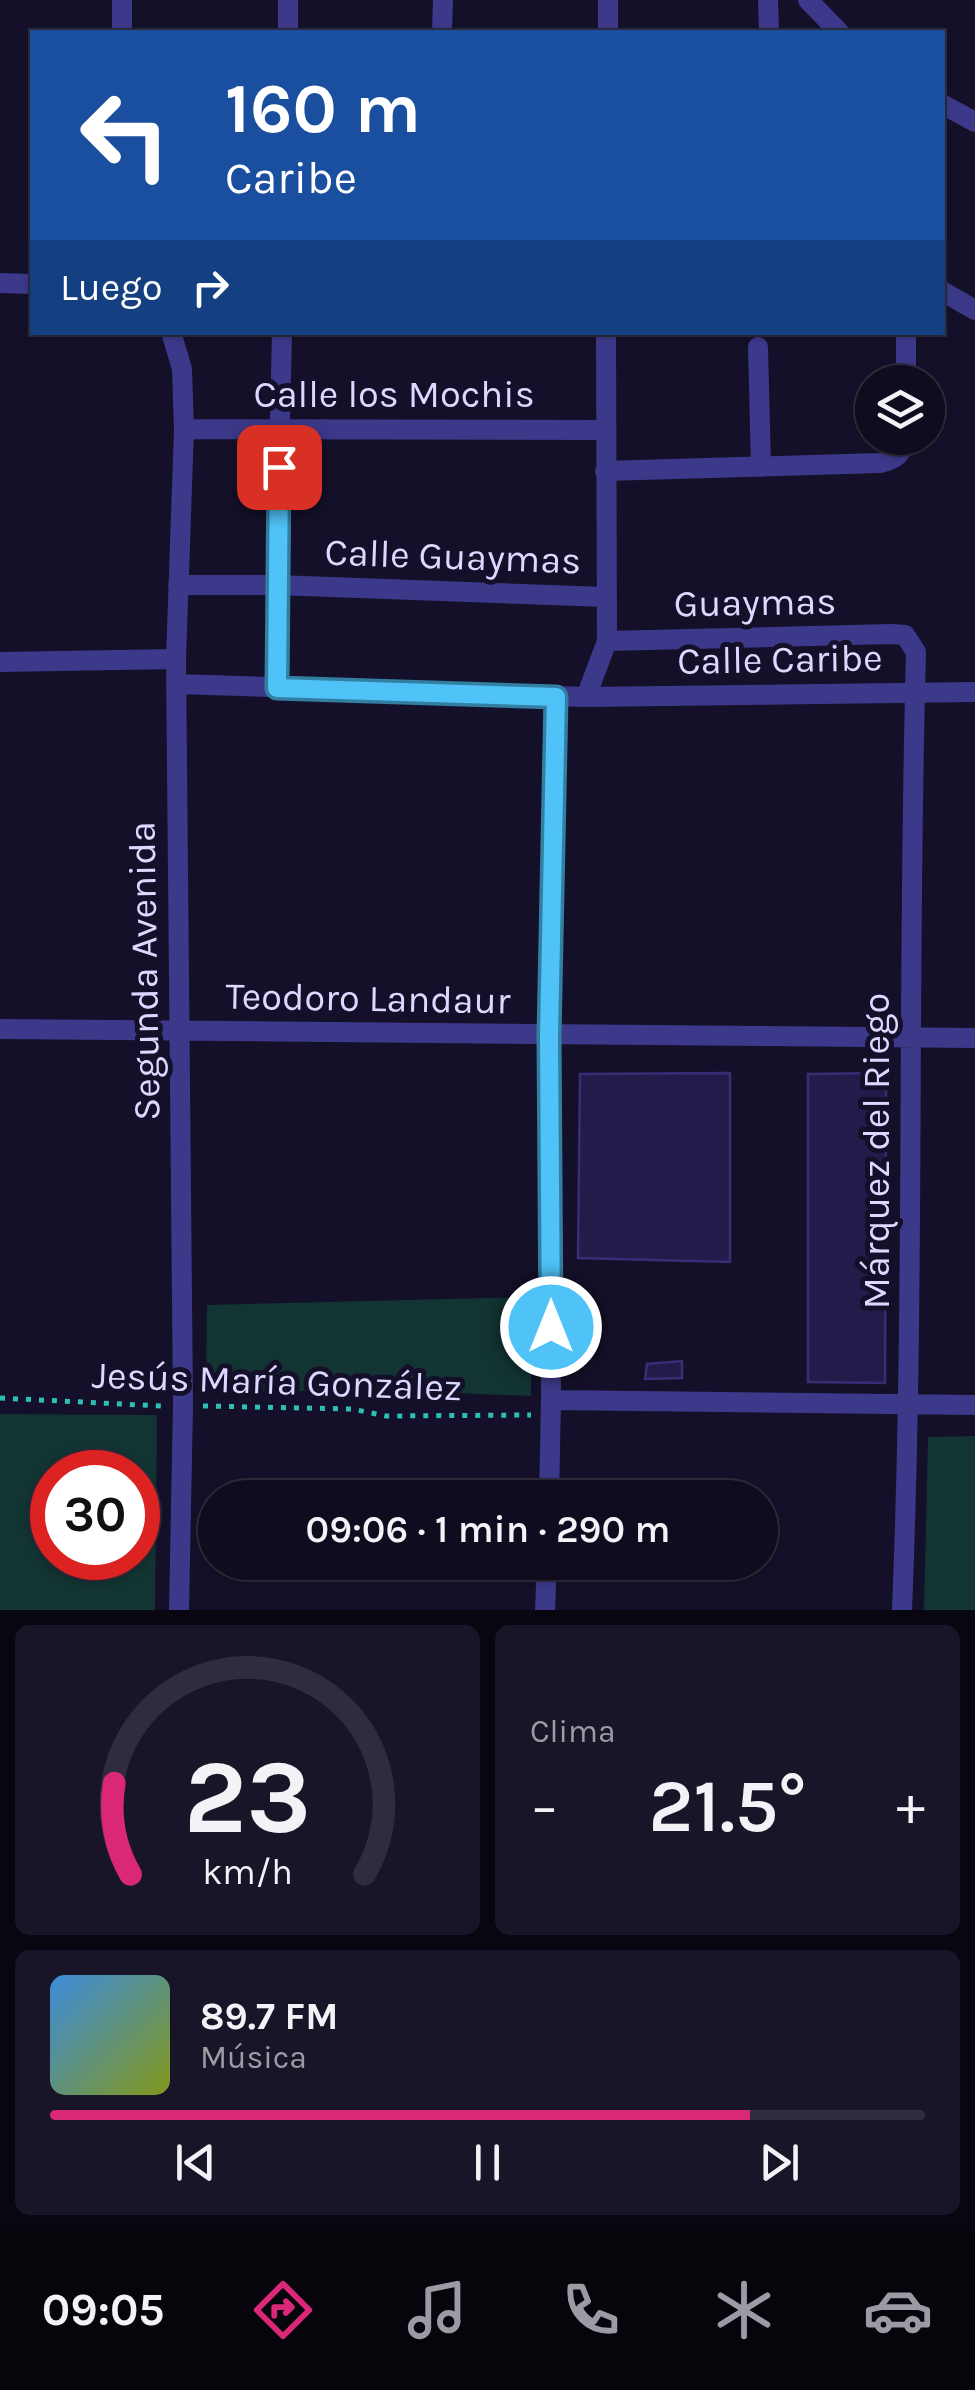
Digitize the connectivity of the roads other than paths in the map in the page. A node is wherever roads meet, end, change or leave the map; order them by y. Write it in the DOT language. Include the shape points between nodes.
graph roads {
  1 [pos="122,0"];
  2 [pos="288,0"];
  3 [pos="443,0"];
  4 [pos="608,0"];
  5 [pos="768,0"];
  6 [pos="808,0"];
  7 [pos="122,30"];
  8 [pos="288,30"];
  9 [pos="442,30"];
  10 [pos="608,30"];
  11 [pos="769,30"];
  12 [pos="837,30"];
  13 [pos="945,106"];
  14 [pos="975,122"];
  15 [pos="0,283"];
  16 [pos="30,284"];
  17 [pos="945,293"];
  18 [pos="975,310"];
  19 [pos="172,335"];
  20 [pos="282,335"];
  21 [pos="606,335"];
  22 [pos="906,335"];
  23 [pos="758,347"];
  24 [pos="906,365"];
  25 [pos="280,428"];
  26 [pos="184,429"];
  27 [pos="604,430"];
  28 [pos="900,455"];
  29 [pos="761,467"];
  30 [pos="605,470"];
  31 [pos="276,584"];
  32 [pos="178,585"];
  33 [pos="605,597"];
  34 [pos="905,635"];
  35 [pos="607,641"];
  36 [pos="176,660"];
  37 [pos="0,662"];
  38 [pos="176,684"];
  39 [pos="277,688"];
  40 [pos="915,692"];
  41 [pos="975,692"];
  42 [pos="556,697"];
  43 [pos="586,697"];
  44 [pos="0,1029"];
  45 [pos="179,1030"];
  46 [pos="549,1036"];
  47 [pos="910,1038"];
  48 [pos="975,1038"];
  49 [pos="910,1406"];
  50 [pos="975,1406"];
  51 [pos="551,1409"];
  52 [pos="549,1480"];
  53 [pos="546,1580"];
  54 [pos="179,1610"];
  55 [pos="545,1610"];
  56 [pos="902,1610"];
  1 -- 7 [label="street"];
  2 -- 8 [label="street"];
  3 -- 9 [label="street"];
  4 -- 10 [label="street"];
  5 -- 11 [label="street"];
  6 -- 12 [label="street"];
  13 -- 14 [label="street"];
  15 -- 16 [label="street"];
  17 -- 18 [label="street"];
  19 -- 26 [label="street, Segunda Avenida" via="182,369"];
  20 -- 25 [label="street"];
  21 -- 27 [label="street"];
  22 -- 24 [label="street"];
  23 -- 29 [label="street"];
  25 -- 26 [label="street, Calle los Mochis"];
  25 -- 27 [label="street, Calle los Mochis"];
  25 -- 31 [label="street"];
  26 -- 32 [label="street, Segunda Avenida"];
  27 -- 30 [label="street"];
  28 -- 29 [label="street" via="858,466"];
  29 -- 30 [label="street"];
  30 -- 33 [label="street"];
  31 -- 32 [label="street, Calle Guaymas"];
  31 -- 33 [label="street, Calle Guaymas"];
  31 -- 39 [label="street"];
  32 -- 36 [label="street, Segunda Avenida"];
  33 -- 35 [label="street"];
  34 -- 35 [label="street, Guaymas"];
  34 -- 40 [label="street, Márquez del Riego" via="916,652"];
  35 -- 43 [label="street"];
  36 -- 37 [label="street"];
  36 -- 38 [label="street, Segunda Avenida"];
  38 -- 39 [label="street, Calle Caribe"];
  38 -- 45 [label="street, Segunda Avenida"];
  39 -- 42 [label="street, Calle Caribe"];
  40 -- 41 [label="street, Calle Caribe"];
  40 -- 43 [label="street, Calle Caribe"];
  40 -- 47 [label="street, Márquez del Riego"];
  42 -- 43 [label="street, Calle Caribe"];
  42 -- 46 [label="street"];
  44 -- 45 [label="street, Teodoro Landaur"];
  45 -- 46 [label="street, Teodoro Landaur"];
  45 -- 54 [label="street, Segunda Avenida"];
  46 -- 47 [label="street, Teodoro Landaur"];
  46 -- 51 [label="street"];
  47 -- 48 [label="street, Teodoro Landaur"];
  47 -- 49 [label="street, Márquez del Riego"];
  49 -- 50 [label="street"];
  49 -- 51 [label="street"];
  49 -- 56 [label="street, Márquez del Riego"];
  51 -- 52 [label="street"];
  53 -- 55 [label="street"];
}
